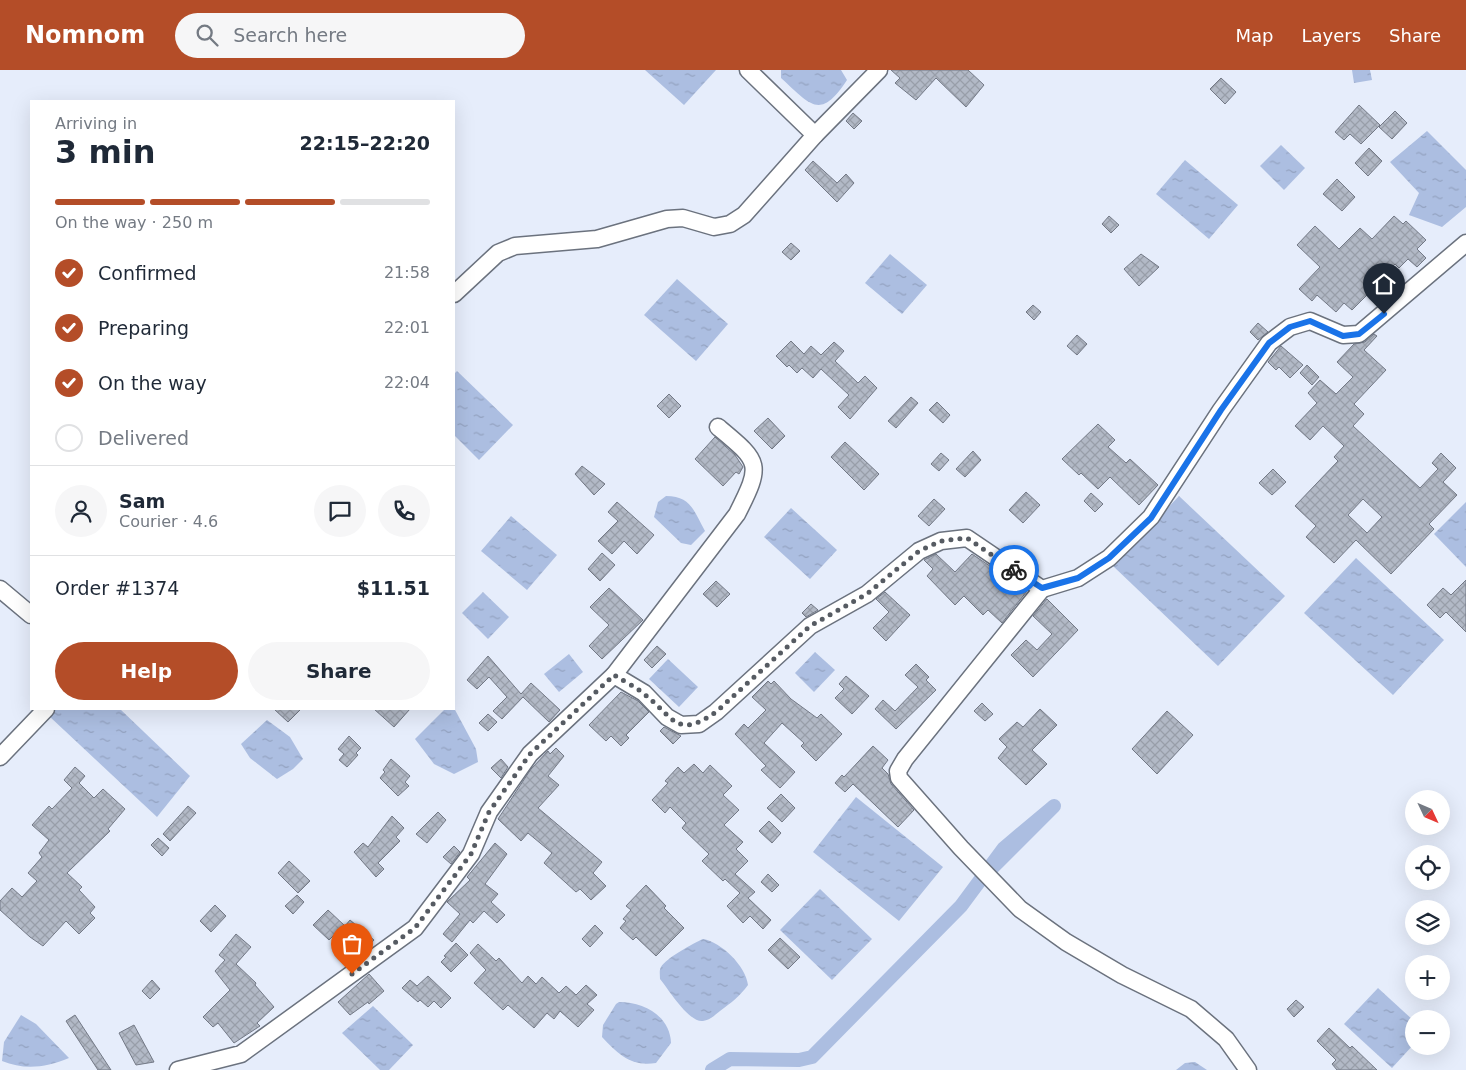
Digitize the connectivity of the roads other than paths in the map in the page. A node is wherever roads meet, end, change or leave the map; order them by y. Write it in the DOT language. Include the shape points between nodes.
graph roads {
  1 [pos="748,70"];
  2 [pos="879,70"];
  3 [pos="815,135"];
  4 [pos="1466,243"];
  5 [pos="455,293"];
  6 [pos="718,426"];
  7 [pos="1042,588"];
  8 [pos="0,589"];
  9 [pos="30,614"];
  10 [pos="614,675"];
  11 [pos="45,710"];
  12 [pos="0,757"];
  13 [pos="178,1070"];
  14 [pos="1248,1070"];
  1 -- 3 [label="street"];
  2 -- 3 [label="street"];
  3 -- 5 [label="street" via="744,215 730,224 714,227 683,218 667,219 596,239 515,246 498,253"];
  4 -- 7 [label="street" via="1359,334 1343,336 1310,321 1290,327 1269,343 1151,518 1109,558 1078,578"];
  6 -- 10 [label="street" via="748,453 755,465 753,484 737,514"];
  7 -- 10 [label="street" via="967,538 941,541 919,551 867,594 810,626 699,724 681,725 644,693"];
  7 -- 14 [label="street" via="905,759 898,771 899,778 1020,909 1066,942 1122,975 1191,1009 1226,1040"];
  8 -- 9 [label="street"];
  10 -- 13 [label="street" via="530,754 489,812 471,854 415,928 241,1054"];
  11 -- 12 [label="street"];
}
